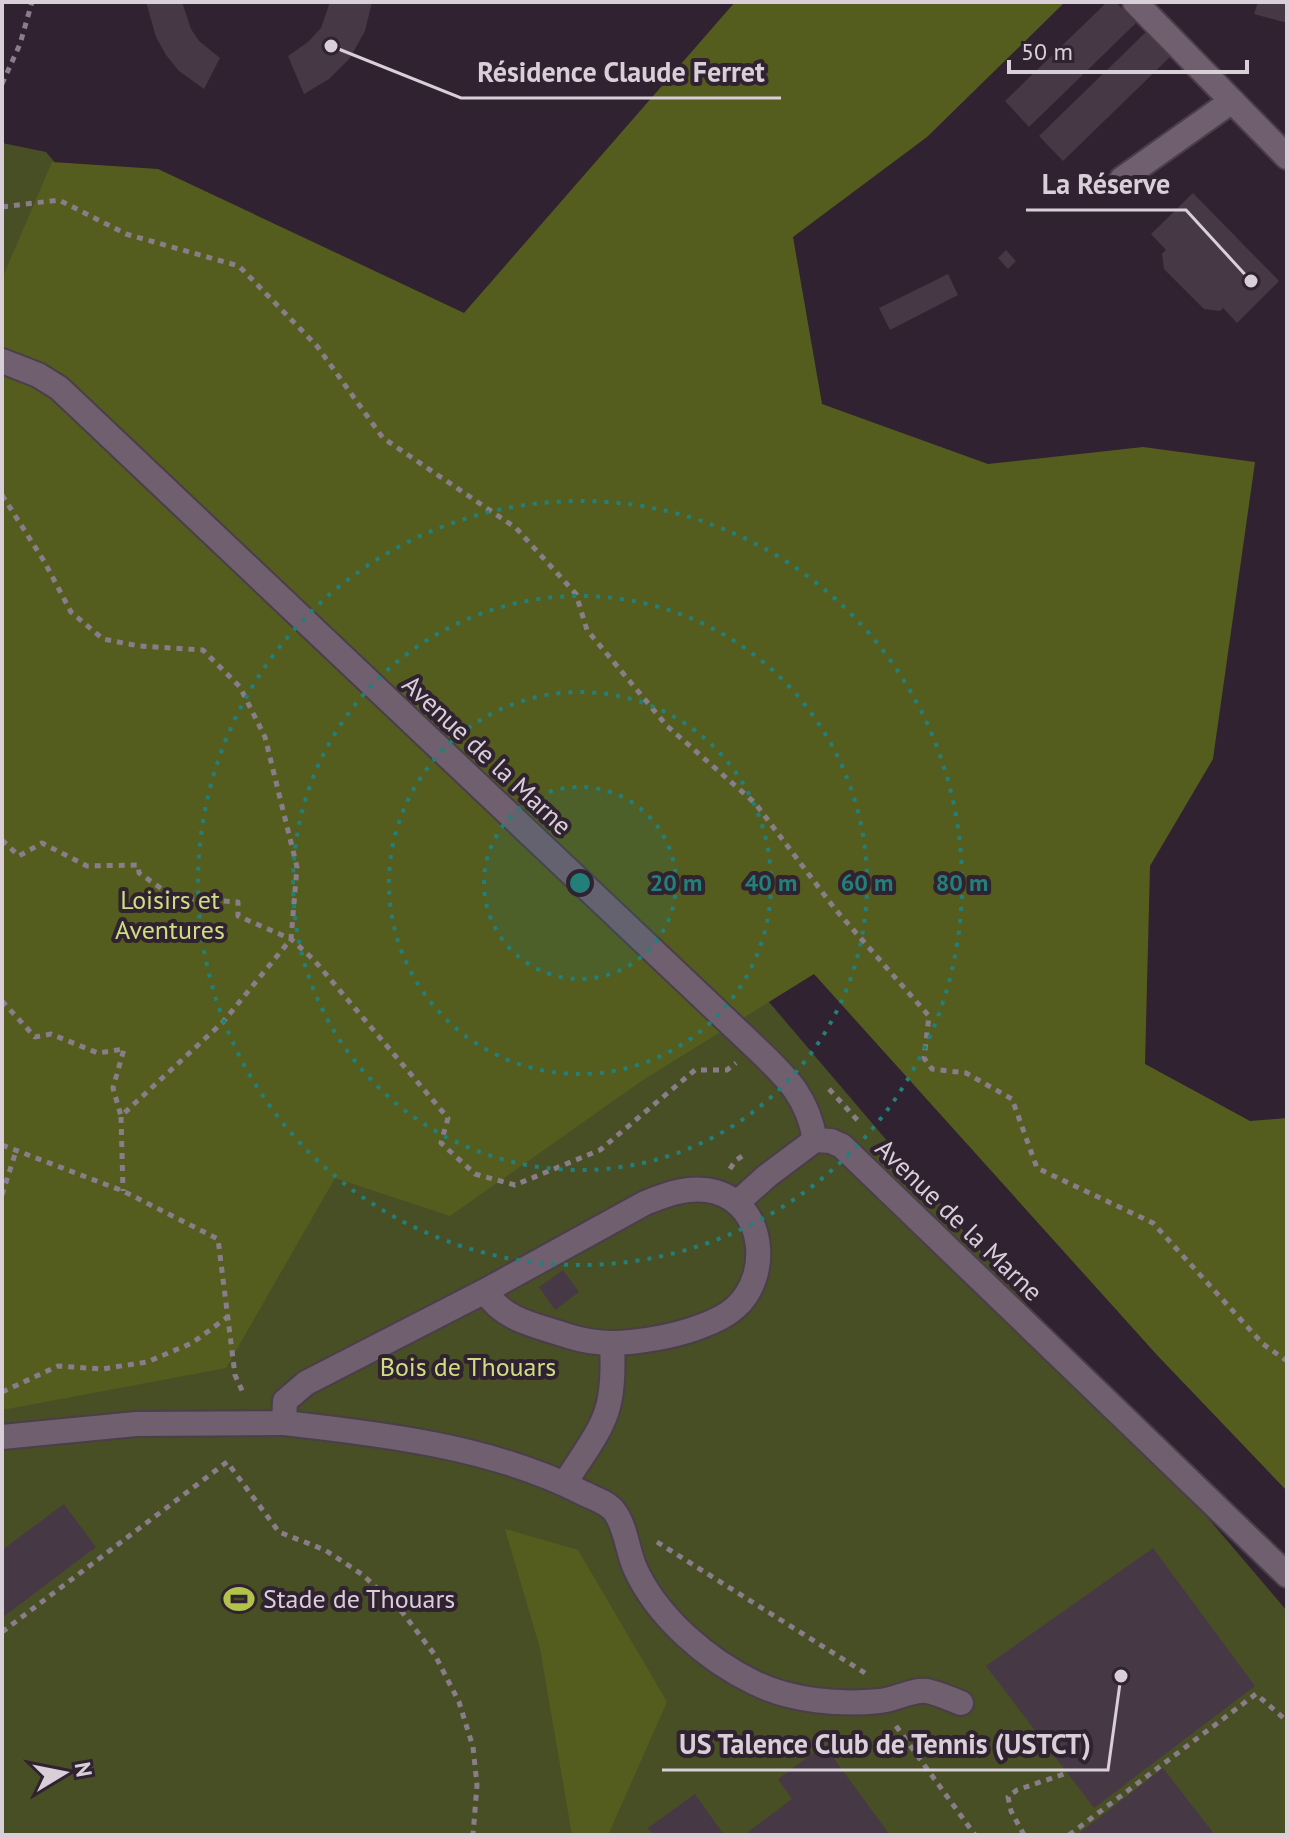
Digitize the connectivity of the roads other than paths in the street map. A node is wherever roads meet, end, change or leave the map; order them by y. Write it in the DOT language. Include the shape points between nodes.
graph roads {
  1 [pos="1135,2"];
  2 [pos="1232,101"];
  3 [pos="1287,157"];
  4 [pos="1122,179"];
  5 [pos="2,361"];
  6 [pos="815,1140"];
  7 [pos="727,1198"];
  8 [pos="485,1291"];
  9 [pos="612,1345"];
  10 [pos="284,1423"];
  11 [pos="2,1437"];
  12 [pos="565,1483"];
  13 [pos="1287,1575"];
  14 [pos="961,1703"];
  1 -- 2 [label="street"];
  2 -- 3 [label="street"];
  2 -- 4 [label="street"];
  5 -- 6 [label="street, Avenue de la Marne" via="59,388 755,1047 794,1085 809,1111"];
  6 -- 7 [label="street"];
  6 -- 13 [label="street, Avenue de la Marne" via="842,1146"];
  7 -- 8 [label="street" via="700,1189 672,1192"];
  7 -- 9 [label="street" via="750,1221 760,1262 752,1286 735,1308 687,1333"];
  8 -- 9 [label="street" via="494,1306 510,1316 589,1343"];
  8 -- 10 [label="street" via="306,1383 285,1401"];
  9 -- 12 [label="street" via="612,1396 606,1418"];
  10 -- 11 [label="street" via="136,1424"];
  10 -- 12 [label="street" via="391,1435 518,1465"];
  12 -- 14 [label="street" via="611,1508 650,1595 678,1627 716,1660 757,1684 807,1700 881,1701 925,1690"];
}
